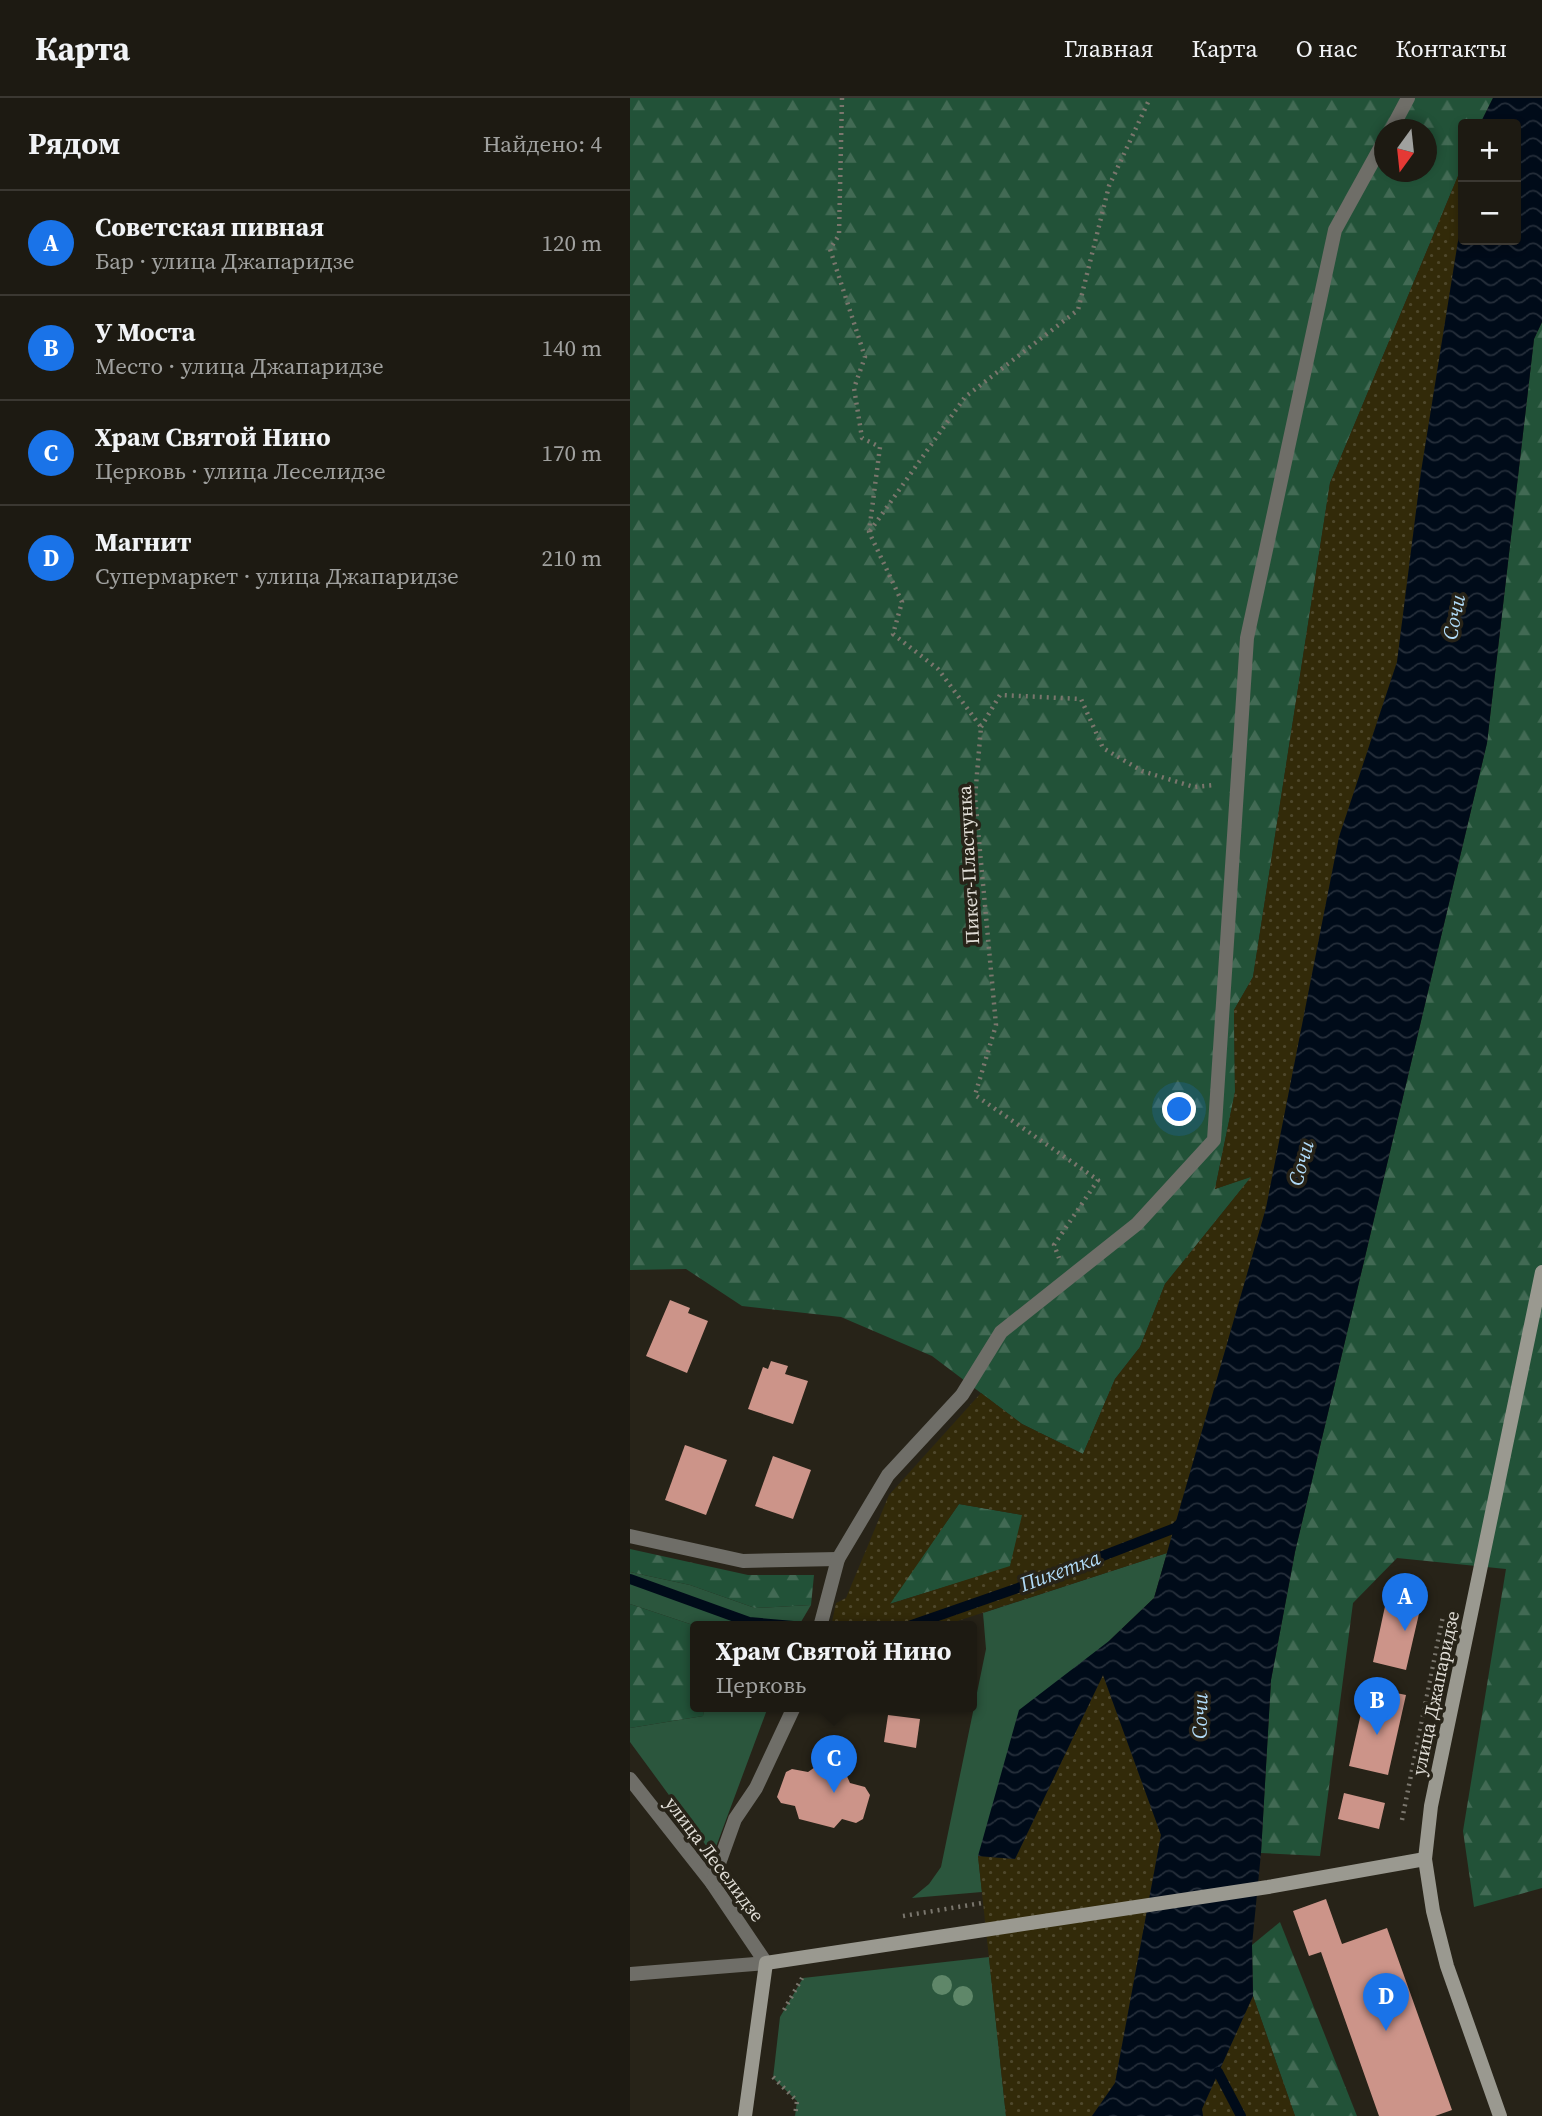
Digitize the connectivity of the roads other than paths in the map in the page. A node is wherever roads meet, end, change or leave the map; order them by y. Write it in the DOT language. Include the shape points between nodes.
graph roads {
  1 [pos="1408,98"];
  2 [pos="1397,119"];
  3 [pos="1374,159"];
  4 [pos="1542,1272"];
  5 [pos="630,1536"];
  6 [pos="838,1559"];
  7 [pos="822,1621"];
  8 [pos="792,1712"];
  9 [pos="630,1779"];
  10 [pos="1425,1859"];
  11 [pos="712,1883"];
  12 [pos="766,1963"];
  13 [pos="630,1974"];
  14 [pos="745,2116"];
  15 [pos="1500,2116"];
  1 -- 2 [label="street"];
  3 -- 6 [label="street" via="1335,230 1247,639 1214,1140 1137,1224 1000,1332 962,1395 888,1475"];
  4 -- 10 [label="street, улица Джапаридзе" via="1431,1806"];
  5 -- 6 [label="street" via="743,1561"];
  6 -- 7 [label="street"];
  8 -- 11 [label="street" via="756,1788 735,1819"];
  9 -- 11 [label="street, улица Леселидзе"];
  10 -- 12 [label="street"];
  10 -- 15 [label="street, улица Джапаридзе" via="1447,1966"];
  11 -- 12 [label="street, улица Леселидзе"];
  12 -- 13 [label="street"];
  12 -- 14 [label="street"];
}
